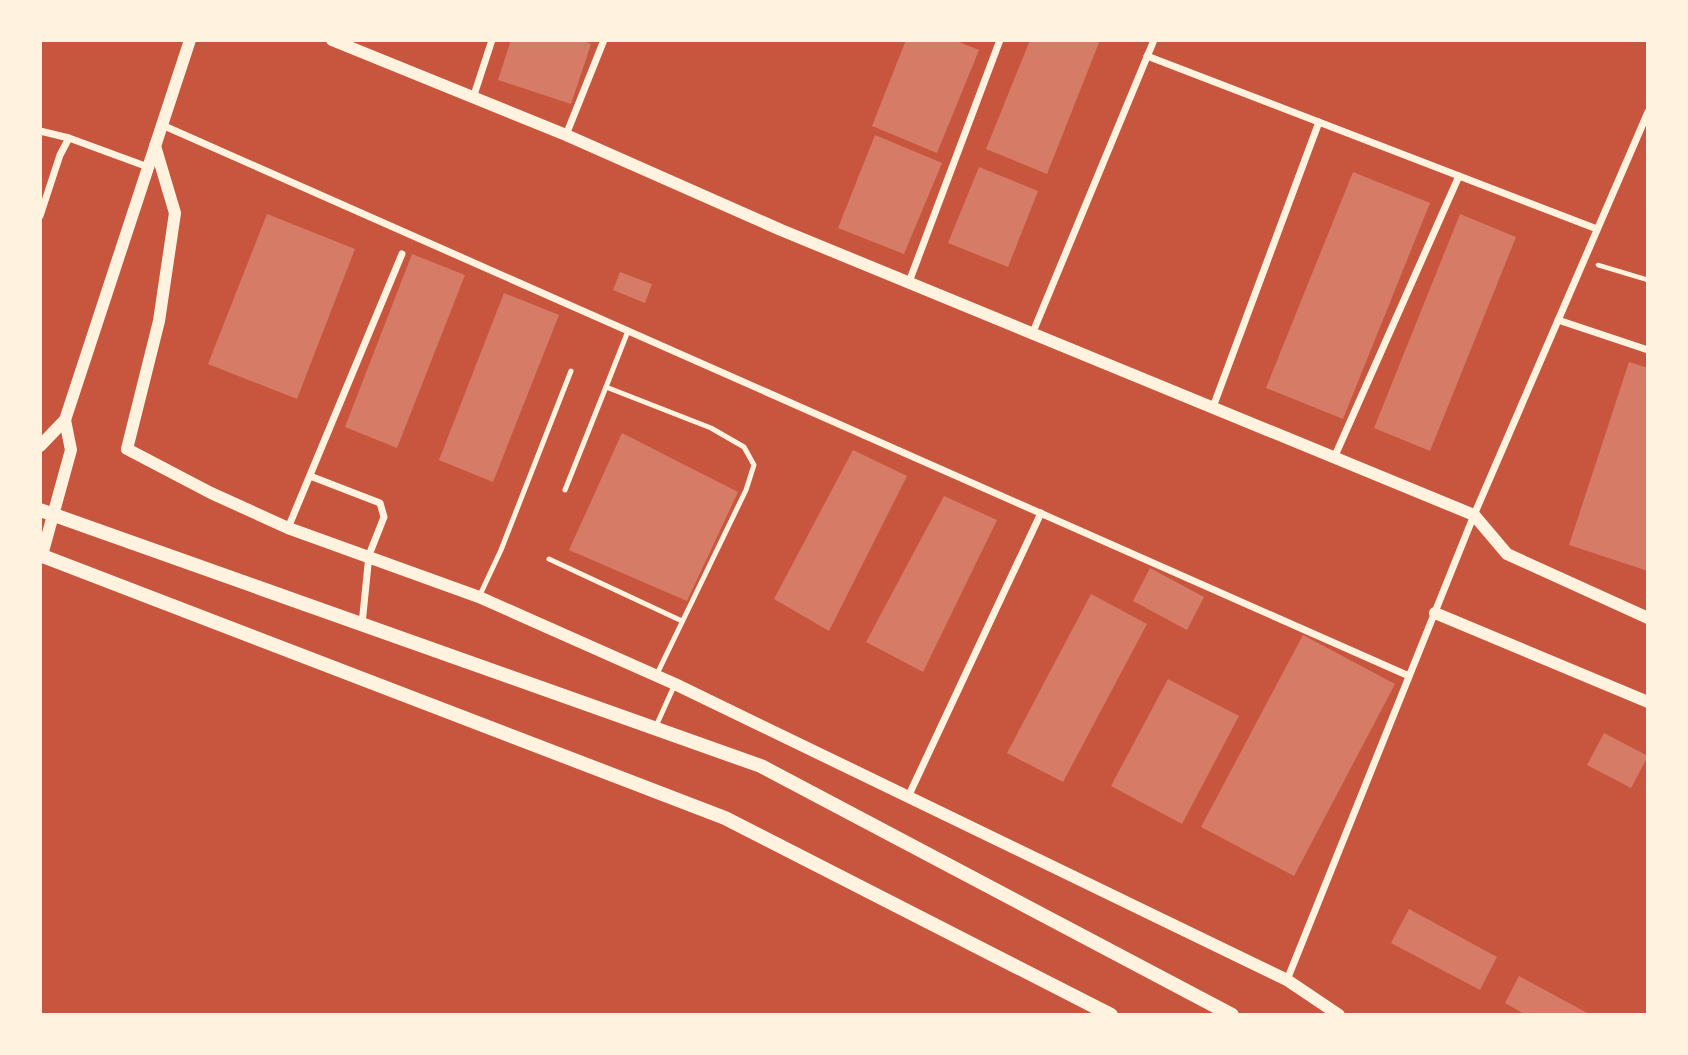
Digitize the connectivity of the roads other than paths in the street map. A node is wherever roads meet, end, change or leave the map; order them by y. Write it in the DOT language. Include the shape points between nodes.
graph roads {
  1 [pos="190,40"];
  2 [pos="332,40"];
  3 [pos="492,40"];
  4 [pos="604,40"];
  5 [pos="1000,40"];
  6 [pos="1154,40"];
  7 [pos="1147,56"];
  8 [pos="473,98"];
  9 [pos="1648,111"];
  10 [pos="1319,122"];
  11 [pos="162,125"];
  12 [pos="40,131"];
  13 [pos="566,135"];
  14 [pos="69,138"];
  15 [pos="155,146"];
  16 [pos="148,167"];
  17 [pos="1459,176"];
  18 [pos="40,216"];
  19 [pos="1597,229"];
  20 [pos="402,254"];
  21 [pos="909,282"];
  22 [pos="1558,320"];
  23 [pos="628,331"];
  24 [pos="1033,332"];
  25 [pos="1648,350"];
  26 [pos="571,371"];
  27 [pos="606,387"];
  28 [pos="1213,407"];
  29 [pos="65,420"];
  30 [pos="40,446"];
  31 [pos="1334,458"];
  32 [pos="310,476"];
  33 [pos="565,490"];
  34 [pos="46,512"];
  35 [pos="1041,513"];
  36 [pos="1474,516"];
  37 [pos="288,528"];
  38 [pos="41,555"];
  39 [pos="369,555"];
  40 [pos="549,559"];
  41 [pos="480,597"];
  42 [pos="1434,612"];
  43 [pos="1648,618"];
  44 [pos="682,621"];
  45 [pos="362,625"];
  46 [pos="656,676"];
  47 [pos="1409,676"];
  48 [pos="675,684"];
  49 [pos="1648,702"];
  50 [pos="654,729"];
  51 [pos="908,797"];
  52 [pos="1287,981"];
  53 [pos="1111,1015"];
  54 [pos="1231,1015"];
  55 [pos="1339,1015"];
  1 -- 11 [label="street"];
  2 -- 8 [label="street"];
  3 -- 8 [label="street"];
  4 -- 13 [label="street"];
  5 -- 21 [label="street"];
  6 -- 7 [label="street"];
  7 -- 10 [label="street"];
  7 -- 24 [label="street"];
  8 -- 13 [label="street"];
  9 -- 19 [label="street"];
  10 -- 17 [label="street"];
  10 -- 28 [label="street"];
  11 -- 15 [label="street"];
  11 -- 23 [label="street"];
  12 -- 14 [label="street"];
  13 -- 21 [label="street"];
  14 -- 16 [label="street"];
  14 -- 18 [label="street"];
  15 -- 16 [label="street"];
  15 -- 37 [label="street" via="176,212 159,321 127,449"];
  16 -- 29 [label="street"];
  17 -- 19 [label="street"];
  17 -- 31 [label="street"];
  19 -- 22 [label="street"];
  20 -- 32 [label="street"];
  21 -- 24 [label="street"];
  22 -- 25 [label="street"];
  22 -- 36 [label="street"];
  23 -- 27 [label="lane"];
  23 -- 35 [label="street"];
  24 -- 28 [label="street"];
  26 -- 41 [label="lane"];
  27 -- 33 [label="lane"];
  27 -- 44 [label="lane" via="711,428 744,447 754,465"];
  28 -- 31 [label="street"];
  29 -- 30 [label="street"];
  29 -- 34 [label="street" via="71,450"];
  31 -- 36 [label="street"];
  32 -- 37 [label="street"];
  32 -- 39 [label="street" via="380,503 384,517"];
  34 -- 38 [label="street"];
  34 -- 45 [label="main road"];
  35 -- 47 [label="street"];
  35 -- 51 [label="street"];
  36 -- 42 [label="street"];
  36 -- 43 [label="street" via="1507,554"];
  37 -- 39 [label="street"];
  38 -- 53 [label="main road" via="725,818"];
  39 -- 41 [label="street"];
  39 -- 45 [label="street"];
  40 -- 44 [label="lane"];
  41 -- 46 [label="street"];
  42 -- 47 [label="street"];
  42 -- 49 [label="street"];
  44 -- 46 [label="lane"];
  45 -- 50 [label="main road"];
  46 -- 48 [label="street"];
  47 -- 52 [label="street"];
  48 -- 50 [label="lane"];
  48 -- 51 [label="street"];
  50 -- 54 [label="main road" via="761,766"];
  51 -- 52 [label="street"];
  52 -- 55 [label="street"];
}
